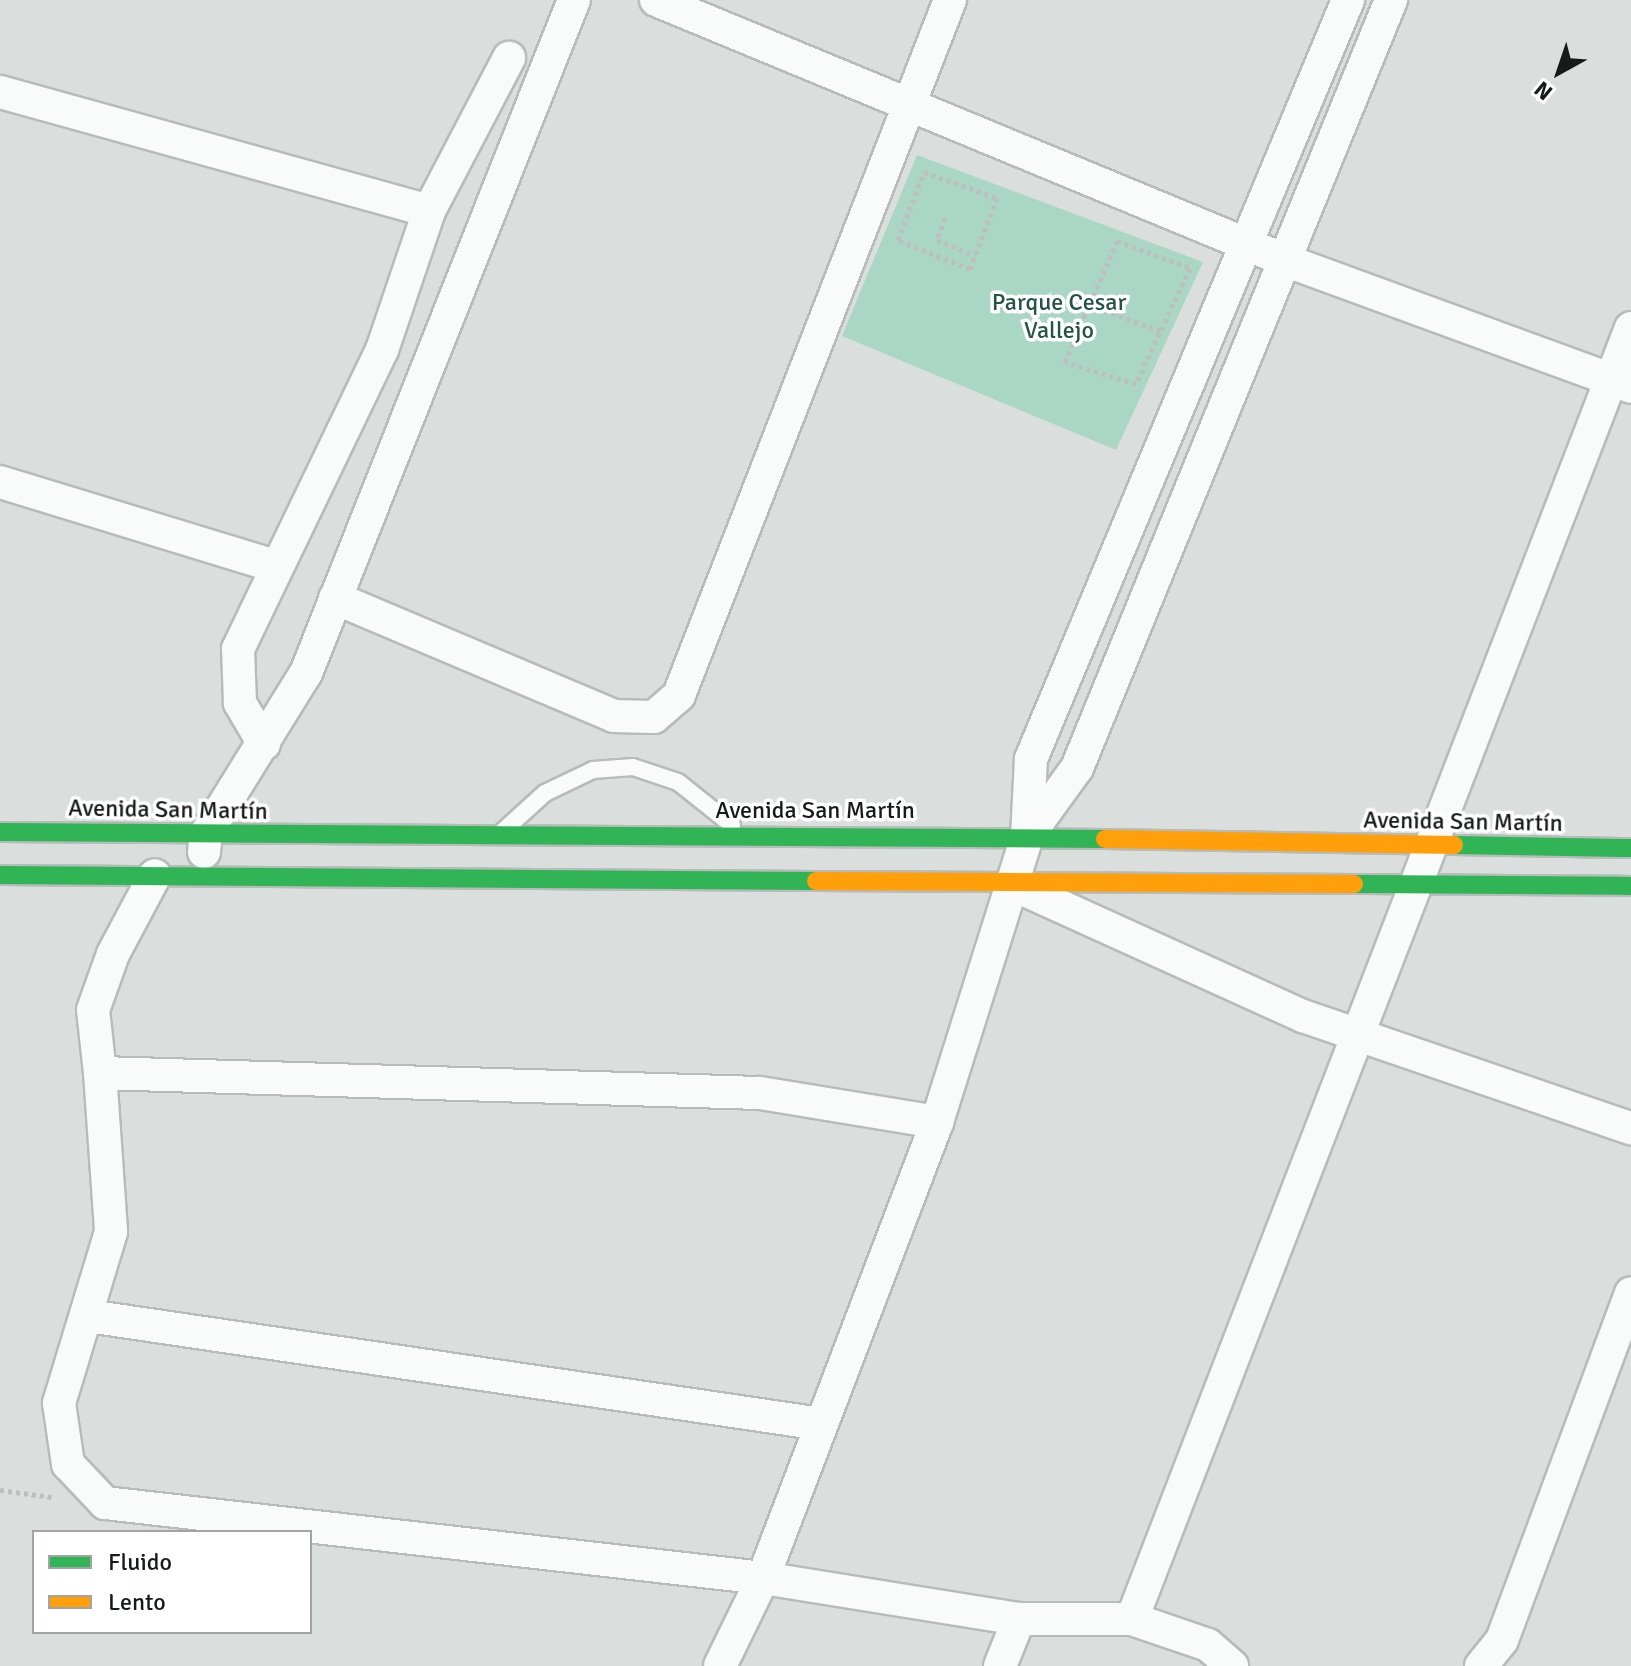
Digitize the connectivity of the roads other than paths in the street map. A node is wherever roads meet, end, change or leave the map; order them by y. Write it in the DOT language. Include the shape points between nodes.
graph roads {
  1 [pos="574,0"];
  2 [pos="656,0"];
  3 [pos="950,0"];
  4 [pos="1348,0"];
  5 [pos="1391,0"];
  6 [pos="509,58"];
  7 [pos="0,92"];
  8 [pos="910,104"];
  9 [pos="429,211"];
  10 [pos="1246,245"];
  11 [pos="1287,261"];
  12 [pos="1631,328"];
  13 [pos="1621,383"];
  14 [pos="0,482"];
  15 [pos="275,566"];
  16 [pos="335,598"];
  17 [pos="264,744"];
  18 [pos="0,832"];
  19 [pos="740,832"];
  20 [pos="206,834"];
  21 [pos="1027,837"];
  22 [pos="494,839"];
  23 [pos="625,841"];
  24 [pos="1430,847"];
  25 [pos="1631,848"];
  26 [pos="203,874"];
  27 [pos="0,875"];
  28 [pos="155,875"];
  29 [pos="619,882"];
  30 [pos="1009,883"];
  31 [pos="1631,886"];
  32 [pos="1413,889"];
  33 [pos="1361,1034"];
  34 [pos="100,1073"];
  35 [pos="937,1122"];
  36 [pos="1631,1128"];
  37 [pos="1631,1293"];
  38 [pos="88,1316"];
  39 [pos="821,1424"];
  40 [pos="763,1578"];
  41 [pos="1019,1619"];
  42 [pos="1132,1619"];
  43 [pos="720,1666"];
  44 [pos="1000,1666"];
  45 [pos="1232,1666"];
  46 [pos="1481,1666"];
  1 -- 16 [label="street"];
  2 -- 8 [label="street"];
  3 -- 8 [label="street"];
  4 -- 10 [label="street"];
  5 -- 11 [label="street"];
  6 -- 9 [label="street"];
  7 -- 9 [label="street"];
  8 -- 10 [label="street"];
  8 -- 16 [label="street" via="679,695 654,717 614,716"];
  9 -- 15 [label="street" via="382,350"];
  10 -- 11 [label="street"];
  10 -- 21 [label="street" via="1031,759"];
  11 -- 13 [label="street"];
  11 -- 21 [label="street" via="1077,768"];
  12 -- 13 [label="street"];
  13 -- 24 [label="street"];
  14 -- 15 [label="street"];
  15 -- 17 [label="street" via="238,649 240,703"];
  16 -- 17 [label="street" via="306,673"];
  17 -- 20 [label="street"];
  18 -- 20 [label="main road, Avenida San Martín"];
  19 -- 21 [label="main road, Avenida San Martín"];
  19 -- 22 [label="lane" via="678,782 633,767 593,770 545,793"];
  19 -- 23 [label="main road, Avenida San Martín"];
  20 -- 22 [label="main road, Avenida San Martín"];
  20 -- 26 [label="street"];
  21 -- 24 [label="main road, Avenida San Martín"];
  21 -- 30 [label="street"];
  22 -- 23 [label="main road, Avenida San Martín"];
  23 -- 29 [label="main road"];
  24 -- 25 [label="main road, Avenida San Martín"];
  24 -- 32 [label="street"];
  26 -- 28 [label="main road"];
  26 -- 29 [label="main road"];
  27 -- 28 [label="main road"];
  28 -- 34 [label="street" via="113,954 93,1010"];
  29 -- 30 [label="main road"];
  30 -- 32 [label="main road"];
  30 -- 33 [label="street" via="1303,1016"];
  30 -- 35 [label="street"];
  31 -- 32 [label="main road"];
  32 -- 33 [label="street"];
  33 -- 36 [label="street"];
  33 -- 42 [label="street"];
  34 -- 35 [label="street" via="759,1093"];
  34 -- 38 [label="street" via="111,1232"];
  35 -- 39 [label="street"];
  37 -- 46 [label="street" via="1502,1640"];
  38 -- 39 [label="street"];
  38 -- 40 [label="street" via="59,1403 68,1464 105,1503"];
  39 -- 40 [label="street"];
  40 -- 41 [label="street"];
  40 -- 43 [label="street"];
  41 -- 42 [label="street"];
  41 -- 44 [label="street"];
  42 -- 45 [label="street" via="1208,1645"];
}
